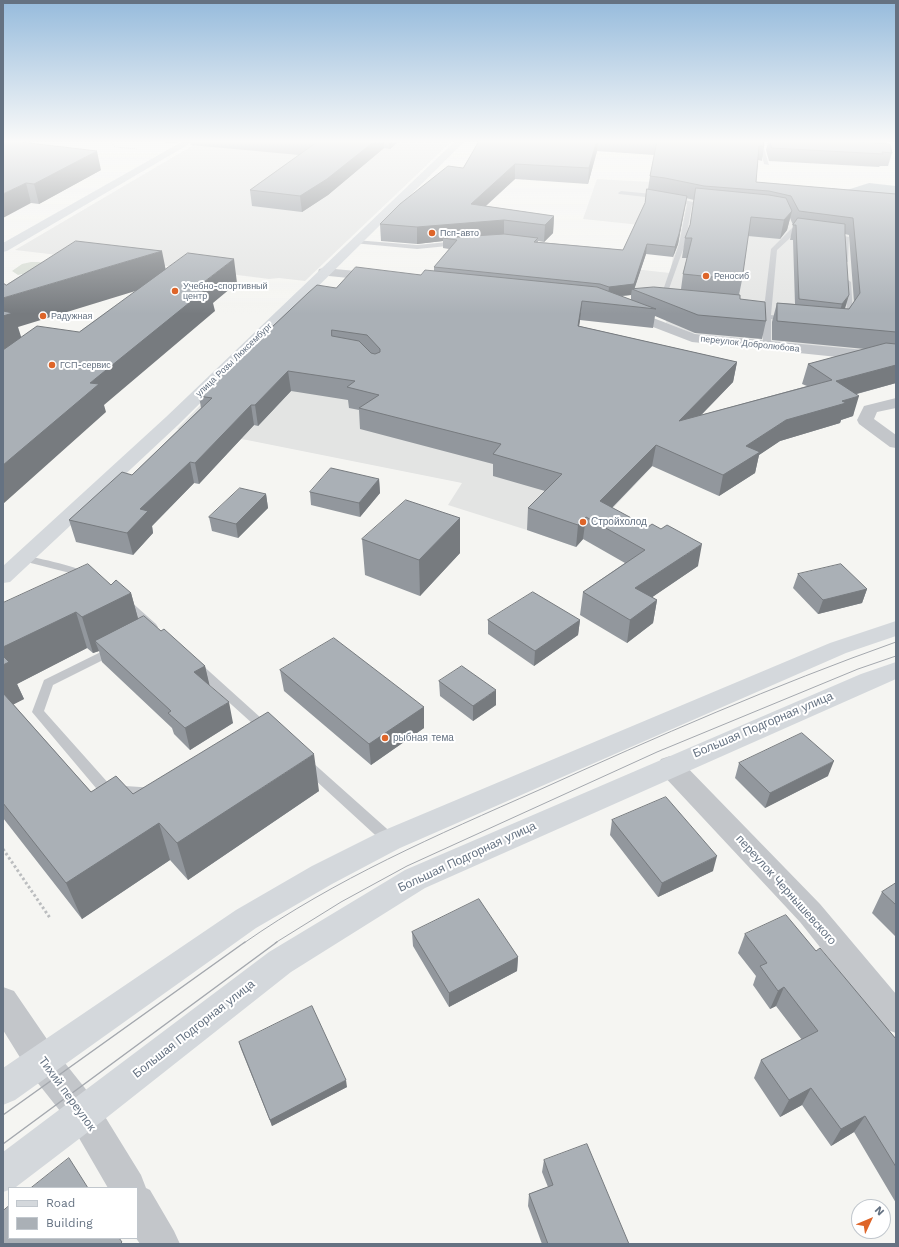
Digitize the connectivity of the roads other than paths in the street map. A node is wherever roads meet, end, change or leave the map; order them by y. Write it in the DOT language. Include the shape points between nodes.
graph roads {
  1 [pos="90,198"];
  2 [pos="401,198"];
  3 [pos="668,198"];
  4 [pos="690,203"];
  5 [pos="717,207"];
  6 [pos="815,233"];
  7 [pos="823,234"];
  8 [pos="355,242"];
  9 [pos="462,243"];
  10 [pos="3,248"];
  11 [pos="846,266"];
  12 [pos="324,272"];
  13 [pos="847,274"];
  14 [pos="394,279"];
  15 [pos="658,298"];
  16 [pos="637,300"];
  17 [pos="678,301"];
  18 [pos="753,309"];
  19 [pos="767,314"];
  20 [pos="796,320"];
  21 [pos="840,325"];
  22 [pos="767,346"];
  23 [pos="896,358"];
  24 [pos="896,403"];
  25 [pos="896,443"];
  26 [pos="23,558"];
  27 [pos="3,577"];
  28 [pos="99,582"];
  29 [pos="119,596"];
  30 [pos="896,628"];
  31 [pos="140,636"];
  32 [pos="126,643"];
  33 [pos="190,660"];
  34 [pos="896,670"];
  35 [pos="260,724"];
  36 [pos="247,732"];
  37 [pos="278,739"];
  38 [pos="296,755"];
  39 [pos="670,766"];
  40 [pos="161,785"];
  41 [pos="390,840"];
  42 [pos="3,1002"];
  43 [pos="896,1018"];
  44 [pos="41,1060"];
  45 [pos="3,1088"];
  46 [pos="84,1114"];
  47 [pos="3,1174"];
  48 [pos="127,1187"];
  49 [pos="138,1205"];
  50 [pos="161,1244"];
  1 -- 10 [label="main road"];
  2 -- 8 [label="main road, улица Розы Люксембург"];
  3 -- 4 [label="lane"];
  4 -- 5 [label="lane"];
  4 -- 15 [label="lane" via="682,244"];
  6 -- 19 [label="lane" via="791,228 787,238 774,249"];
  7 -- 11 [label="lane" via="846,237"];
  8 -- 9 [label="lane" via="417,247"];
  8 -- 12 [label="main road, улица Розы Люксембург"];
  12 -- 14 [label="street"];
  12 -- 26 [label="main road, улица Розы Люксембург" via="172,420"];
  13 -- 21 [label="lane" via="850,312"];
  15 -- 17 [label="street"];
  16 -- 22 [label="street, переулок Добролюбова" via="618,304 692,338"];
  18 -- 19 [label="street"];
  19 -- 20 [label="lane"];
  19 -- 22 [label="lane"];
  22 -- 23 [label="street, переулок Добролюбова"];
  24 -- 25 [label="street" via="870,409 865,420"];
  26 -- 27 [label="main road, улица Розы Люксембург"];
  26 -- 28 [label="lane" via="74,571"];
  29 -- 31 [label="lane" via="157,631"];
  30 -- 41 [label="main road" via="838,648"];
  32 -- 40 [label="lane" via="48,683 38,712 106,790 148,793"];
  33 -- 35 [label="lane"];
  34 -- 39 [label="main road, Большая Подгорная улица"];
  35 -- 36 [label="lane"];
  35 -- 37 [label="lane"];
  38 -- 41 [label="lane"];
  39 -- 43 [label="street, переулок Чернышевского" via="810,913"];
  39 -- 46 [label="main road, Большая Подгорная улица" via="415,879 350,917 280,962"];
  41 -- 44 [label="main road" via="322,875 246,920"];
  42 -- 44 [label="street, Тихий переулок"];
  44 -- 45 [label="main road"];
  44 -- 46 [label="street, Тихий переулок"];
  46 -- 47 [label="main road, Большая Подгорная улица"];
  46 -- 48 [label="street, Тихий переулок"];
  49 -- 50 [label="street"];
}
